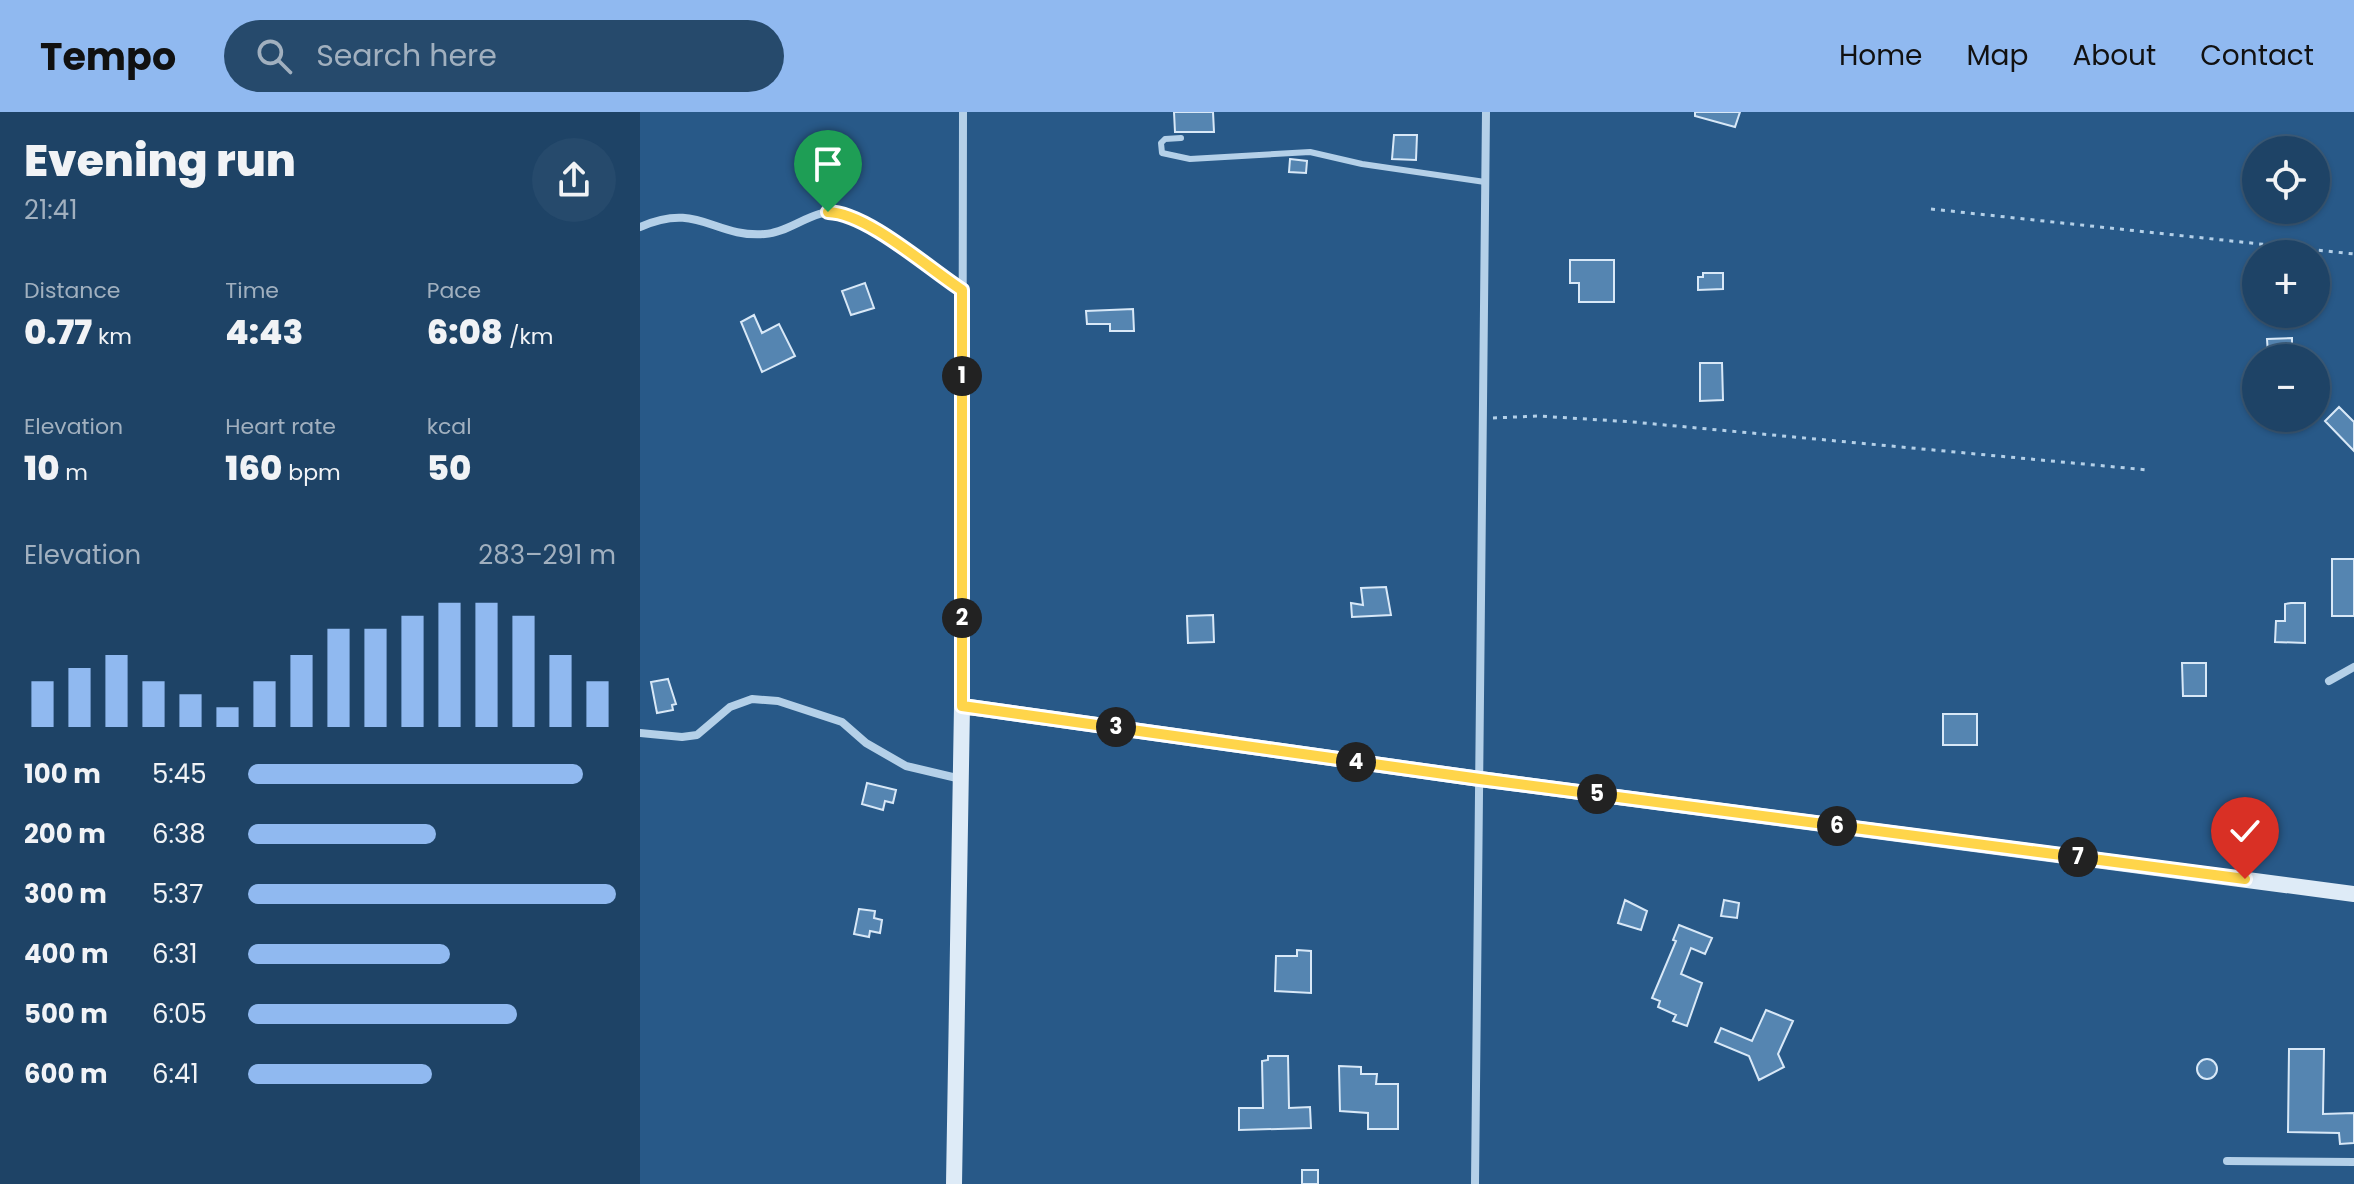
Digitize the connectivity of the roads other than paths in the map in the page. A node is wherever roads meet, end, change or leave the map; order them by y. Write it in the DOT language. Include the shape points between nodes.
graph roads {
  1 [pos="963,112"];
  2 [pos="1486,112"];
  3 [pos="1181,138"];
  4 [pos="1485,182"];
  5 [pos="640,227"];
  6 [pos="962,290"];
  7 [pos="2354,667"];
  8 [pos="2329,681"];
  9 [pos="962,706"];
  10 [pos="640,733"];
  11 [pos="961,779"];
  12 [pos="1480,779"];
  13 [pos="2354,894"];
  14 [pos="2227,1161"];
  15 [pos="2354,1162"];
  16 [pos="954,1184"];
  17 [pos="1475,1184"];
  1 -- 6 [label="street"];
  2 -- 4 [label="street"];
  3 -- 4 [label="lane" via="1165,139 1162,153 1190,159 1310,152"];
  4 -- 12 [label="street"];
  5 -- 6 [label="street" via="670,216 690,216 737,233 763,235 829,212 841,213"];
  6 -- 9 [label="street"];
  7 -- 8 [label="street"];
  9 -- 11 [label="street"];
  9 -- 12 [label="street"];
  10 -- 11 [label="street" via="697,735 730,707 752,699 778,701 842,722 906,766"];
  11 -- 16 [label="street"];
  12 -- 13 [label="street"];
  12 -- 17 [label="street"];
  14 -- 15 [label="street"];
}
